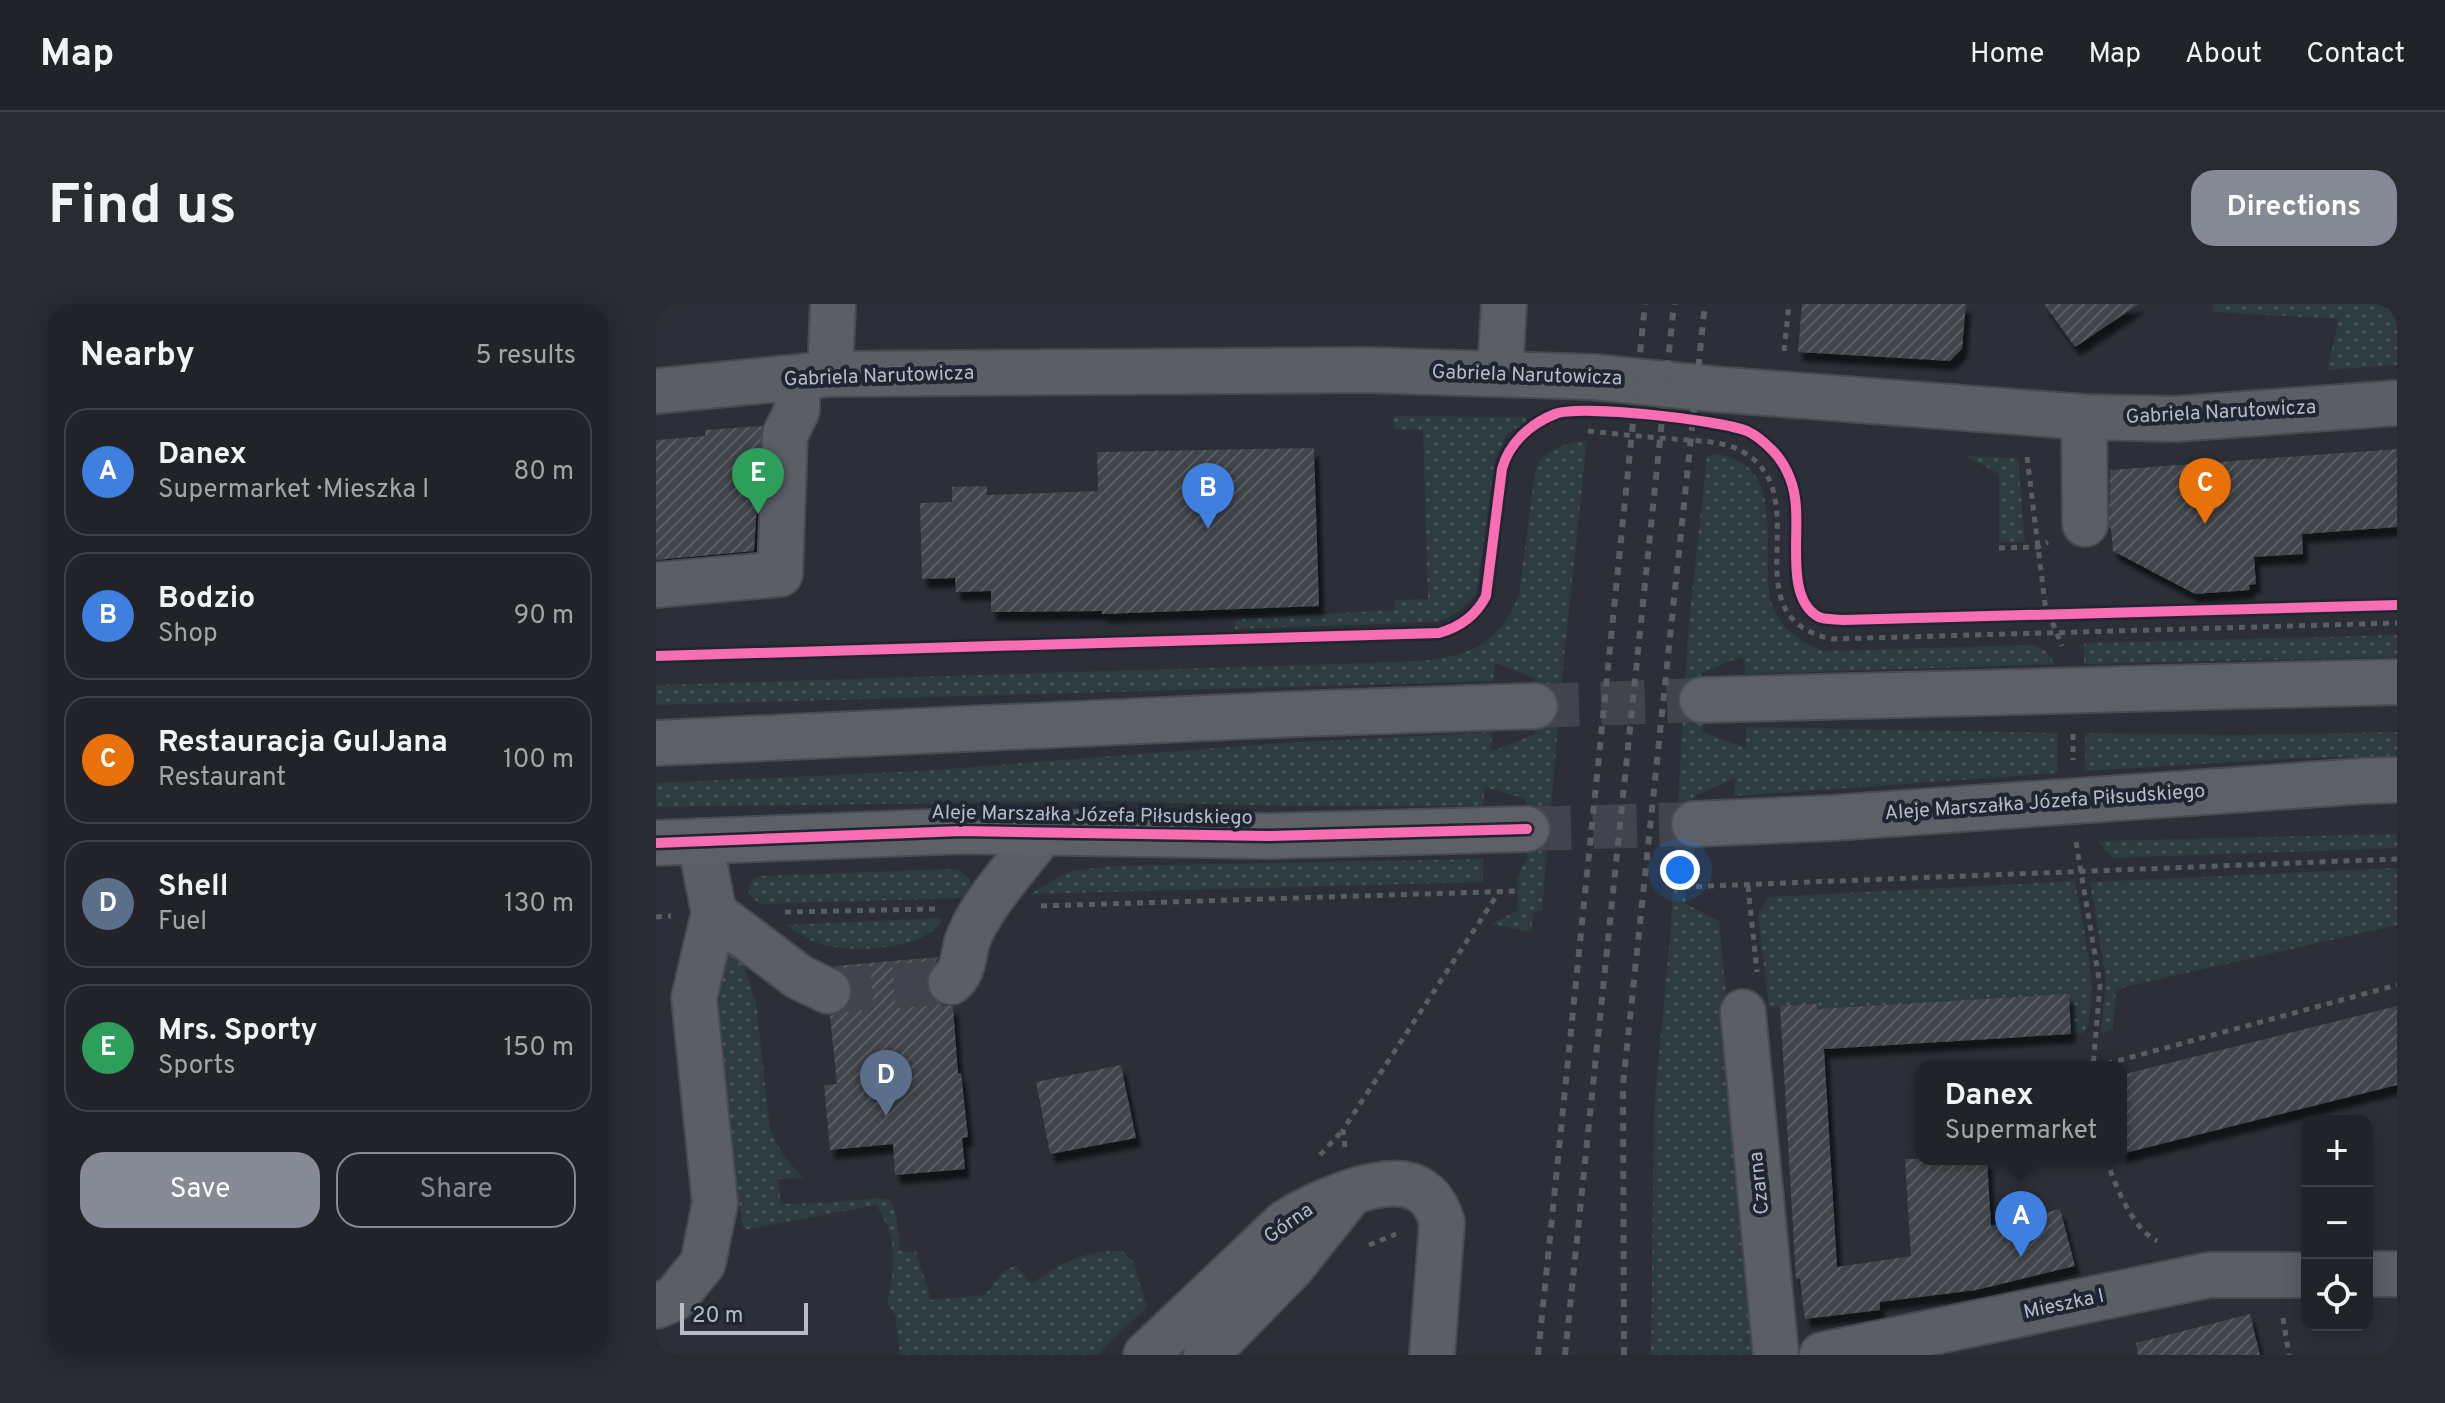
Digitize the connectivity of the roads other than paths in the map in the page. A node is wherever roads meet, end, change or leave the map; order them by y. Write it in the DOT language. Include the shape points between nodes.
graph roads {
  1 [pos="833,304"];
  2 [pos="1504,304"];
  3 [pos="1500,373"];
  4 [pos="814,376"];
  5 [pos="656,391"];
  6 [pos="2397,403"];
  7 [pos="2084,417"];
  8 [pos="2085,524"];
  9 [pos="656,585"];
  10 [pos="2397,682"];
  11 [pos="1702,700"];
  12 [pos="1535,706"];
  13 [pos="656,743"];
  14 [pos="2397,780"];
  15 [pos="1694,824"];
  16 [pos="1527,829"];
  17 [pos="1043,832"];
  18 [pos="700,841"];
  19 [pos="656,843"];
  20 [pos="714,913"];
  21 [pos="951,982"];
  22 [pos="828,991"];
  23 [pos="1743,1012"];
  24 [pos="1351,1192"];
  25 [pos="2373,1274"];
  26 [pos="2397,1274"];
  27 [pos="2301,1275"];
  28 [pos="656,1306"];
  29 [pos="1838,1354"];
  30 [pos="1146,1355"];
  31 [pos="1206,1355"];
  32 [pos="1432,1355"];
  33 [pos="1776,1355"];
  1 -- 4 [label="street"];
  2 -- 3 [label="street"];
  3 -- 4 [label="street, Gabriela Narutowicza"];
  3 -- 7 [label="street, Gabriela Narutowicza"];
  4 -- 5 [label="street, Gabriela Narutowicza"];
  4 -- 9 [label="street" via="785,435 780,574"];
  6 -- 7 [label="street, Gabriela Narutowicza" via="2175,419"];
  7 -- 8 [label="street"];
  10 -- 11 [label="main road"];
  12 -- 13 [label="main road"];
  14 -- 15 [label="main road, Aleje Marszałka Józefa Piłsudskiego"];
  16 -- 17 [label="main road, Aleje Marszałka Józefa Piłsudskiego" via="1268,836"];
  17 -- 18 [label="main road, Aleje Marszałka Józefa Piłsudskiego"];
  17 -- 21 [label="street" via="985,908"];
  18 -- 19 [label="main road, Aleje Marszałka Józefa Piłsudskiego"];
  18 -- 20 [label="street"];
  20 -- 22 [label="street" via="799,977"];
  20 -- 28 [label="street" via="694,998 715,1203 703,1263 674,1299"];
  23 -- 33 [label="street, Czarna"];
  24 -- 30 [label="street, Górna" via="1308,1207 1285,1223"];
  24 -- 31 [label="street, Górna" via="1291,1268"];
  24 -- 32 [label="street" via="1400,1183 1421,1191 1436,1208 1442,1238"];
  25 -- 26 [label="street"];
  27 -- 29 [label="street, Mieszka I" via="2209,1275"];
}
